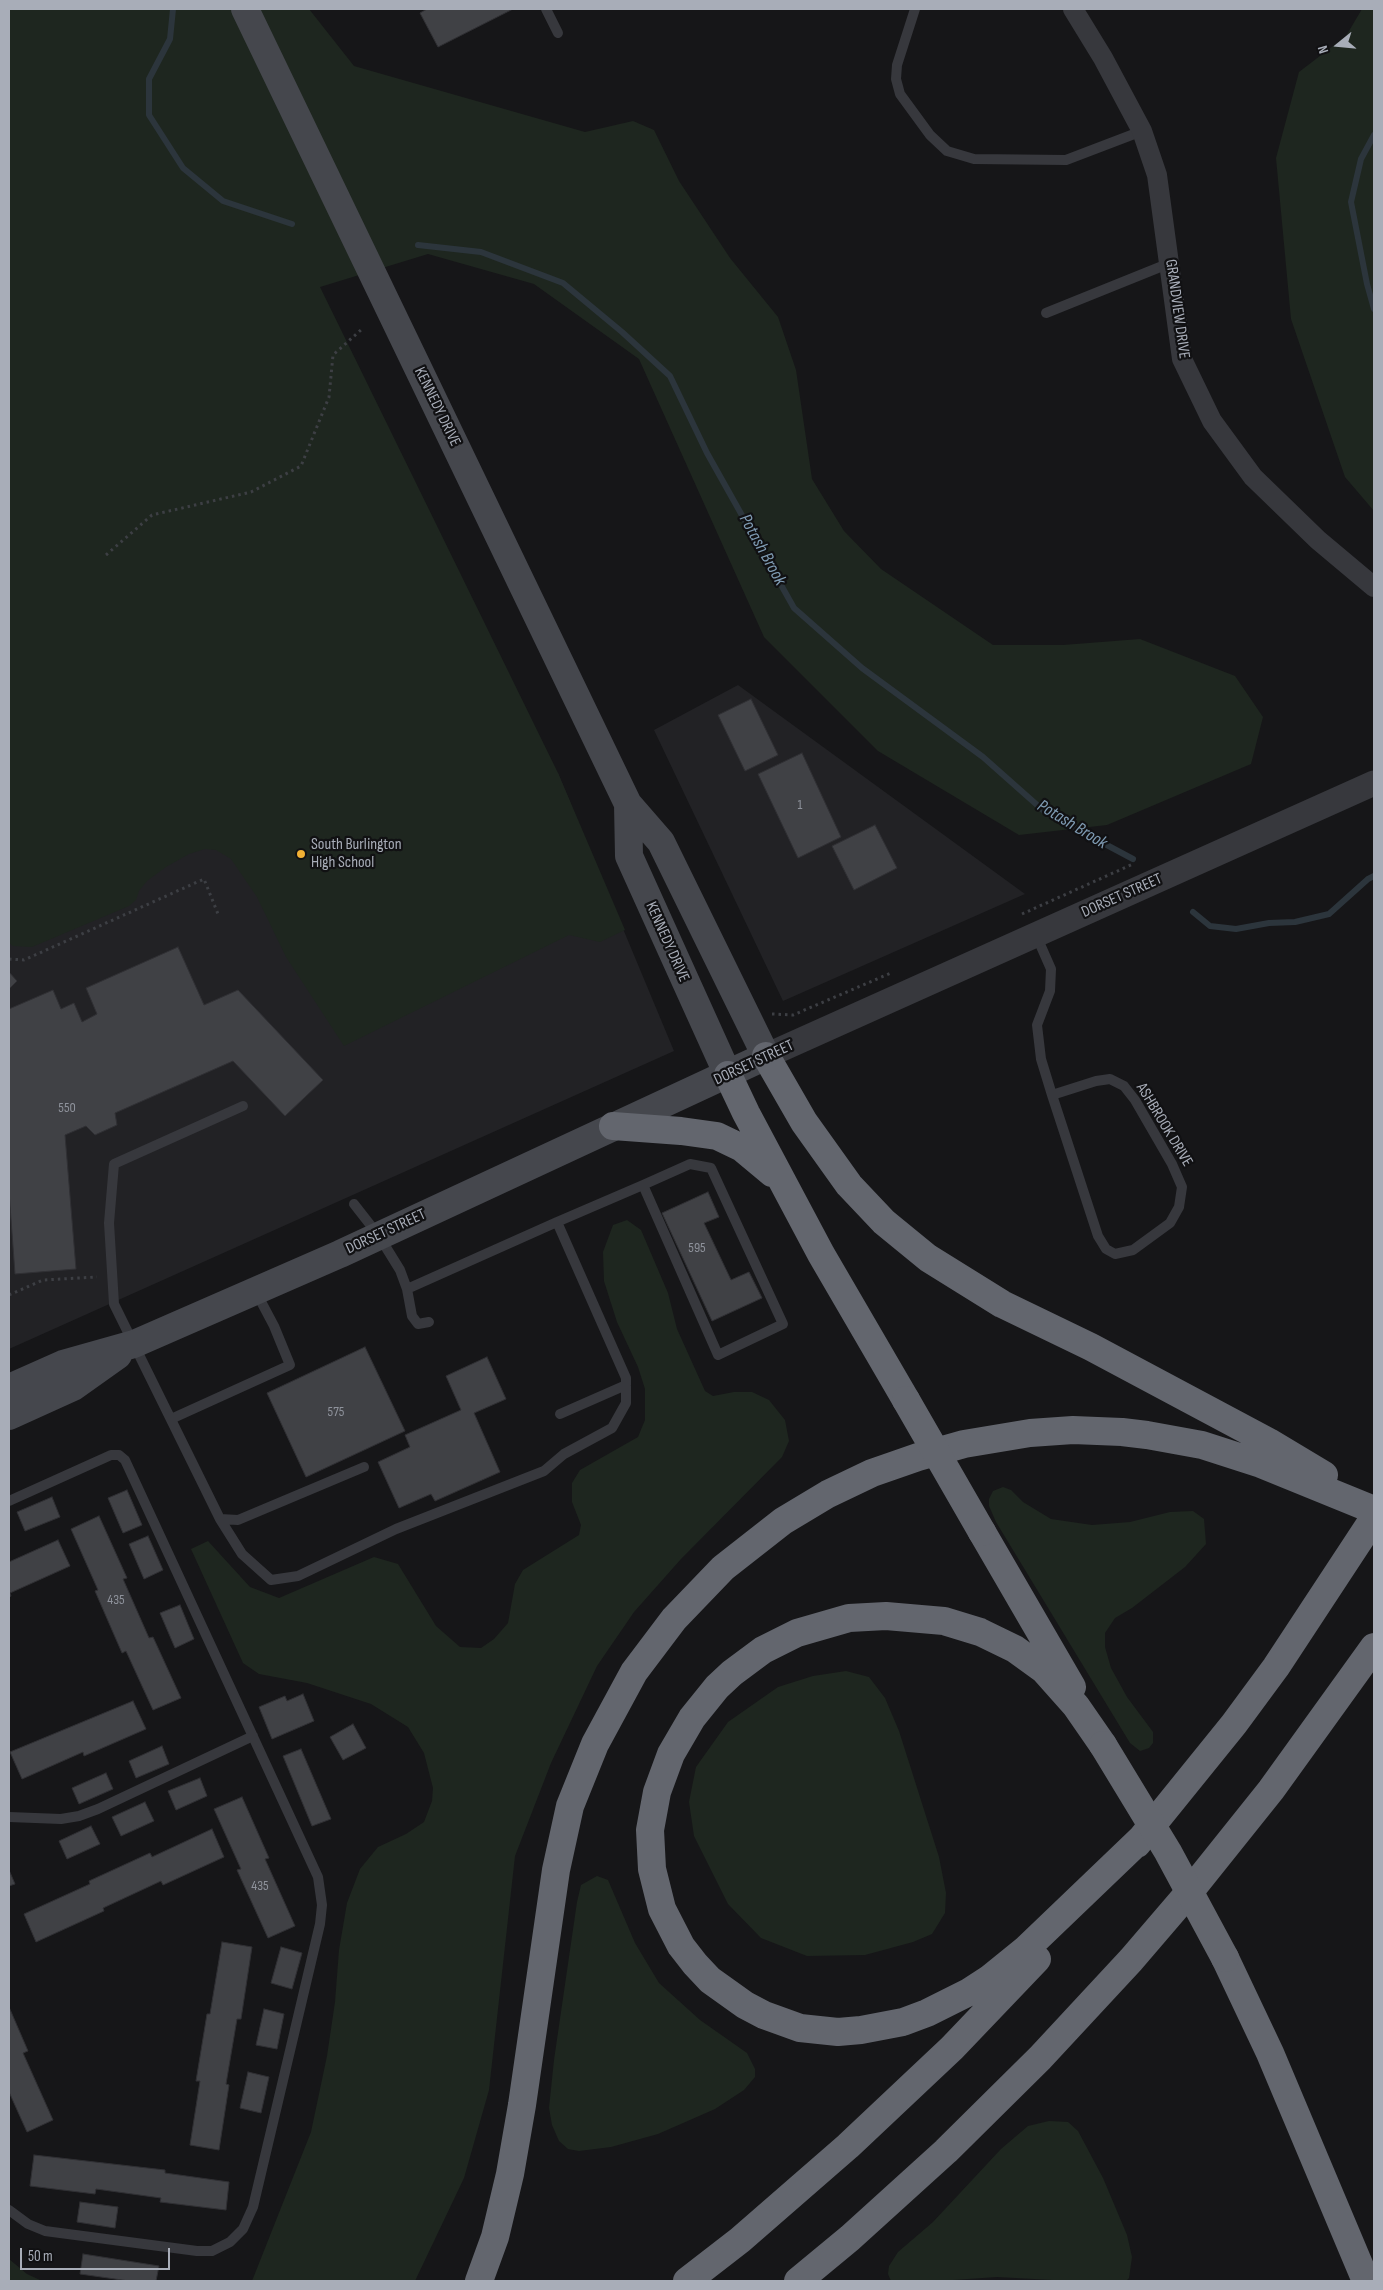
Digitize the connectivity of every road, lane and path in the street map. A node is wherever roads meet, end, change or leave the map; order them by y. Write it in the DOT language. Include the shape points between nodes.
graph roads {
  1 [pos="245,9"];
  2 [pos="546,9"];
  3 [pos="915,9"];
  4 [pos="1073,9"];
  5 [pos="558,33"];
  6 [pos="1142,131"];
  7 [pos="1170,263"];
  8 [pos="1046,313"];
  9 [pos="362,329"];
  10 [pos="106,555"];
  11 [pos="1374,587"];
  12 [pos="1374,783"];
  13 [pos="628,804"];
  14 [pos="218,914"];
  15 [pos="1036,934"];
  16 [pos="9,959"];
  17 [pos="766,1056"];
  18 [pos="728,1075"];
  19 [pos="1052,1095"];
  20 [pos="243,1106"];
  21 [pos="614,1126"];
  22 [pos="643,1185"];
  23 [pos="787,1191"];
  24 [pos="354,1204"];
  25 [pos="557,1222"];
  26 [pos="379,1236"];
  27 [pos="104,1277"];
  28 [pos="407,1289"];
  29 [pos="255,1291"];
  30 [pos="9,1295"];
  31 [pos="430,1322"];
  32 [pos="134,1344"];
  33 [pos="626,1385"];
  34 [pos="9,1388"];
  35 [pos="560,1414"];
  36 [pos="9,1416"];
  37 [pos="171,1419"];
  38 [pos="364,1467"];
  39 [pos="9,1501"];
  40 [pos="1374,1506"];
  41 [pos="1374,1510"];
  42 [pos="1374,1518"];
  43 [pos="220,1519"];
  44 [pos="1374,1647"];
  45 [pos="254,1736"];
  46 [pos="1103,1745"];
  47 [pos="9,1817"];
  48 [pos="1146,1834"];
  49 [pos="9,2210"];
  50 [pos="479,2281"];
  51 [pos="687,2281"];
  52 [pos="798,2281"];
  53 [pos="1366,2281"];
  1 -- 13 [label="main road, KENNEDY DRIVE"];
  2 -- 5 [label="lane"];
  3 -- 6 [label="lane" via="897,65 896,79 900,94 930,136 947,151 974,159 1066,160"];
  4 -- 6 [label="street, GRANDVIEW DRIVE"];
  6 -- 7 [label="street, GRANDVIEW DRIVE" via="1157,174"];
  7 -- 8 [label="lane"];
  7 -- 11 [label="street, GRANDVIEW DRIVE" via="1182,359 1212,421 1254,477 1318,540"];
  9 -- 10 [label="path" via="333,355 329,397 301,466 251,492 152,515"];
  12 -- 15 [label="street, DORSET STREET"];
  13 -- 17 [label="main road, KENNEDY DRIVE" via="661,842"];
  13 -- 18 [label="main road, KENNEDY DRIVE" via="629,856"];
  14 -- 16 [label="path" via="204,878 24,960"];
  15 -- 17 [label="street, DORSET STREET"];
  15 -- 19 [label="lane, ASHBROOK DRIVE" via="1051,969 1050,991 1037,1025 1041,1059"];
  17 -- 18 [label="main road, DORSET STREET"];
  17 -- 40 [label="highway" via="808,1128 849,1185 884,1222 928,1258 1002,1304 1268,1442"];
  18 -- 21 [label="main road, DORSET STREET"];
  18 -- 23 [label="highway"];
  19 -- 19 [label="lane, ASHBROOK DRIVE" via="1098,1236 1106,1249 1115,1254 1133,1250 1170,1223 1179,1207 1182,1187 1172,1164 1124,1086 1110,1079"];
  20 -- 32 [label="lane" via="114,1164 109,1223 114,1304"];
  21 -- 23 [label="highway" via="707,1134 731,1142 763,1164"];
  21 -- 26 [label="main road, DORSET STREET"];
  22 -- 22 [label="lane" via="690,1164 711,1168 783,1324 718,1355"];
  22 -- 25 [label="lane"];
  23 -- 46 [label="highway, bridge"];
  24 -- 26 [label="lane"];
  25 -- 28 [label="lane"];
  25 -- 33 [label="lane" via="626,1378"];
  26 -- 28 [label="lane" via="400,1270"];
  26 -- 29 [label="main road, DORSET STREET"];
  27 -- 30 [label="path" via="43,1280"];
  28 -- 31 [label="lane" via="412,1316 418,1324"];
  29 -- 32 [label="main road, DORSET STREET"];
  29 -- 37 [label="lane" via="290,1365"];
  32 -- 34 [label="main road, DORSET STREET" via="63,1364"];
  32 -- 36 [label="main road, DORSET STREET" via="73,1387"];
  32 -- 37 [label="lane"];
  33 -- 35 [label="lane"];
  33 -- 43 [label="lane" via="626,1403 612,1428 564,1454 544,1470 396,1529 298,1576 271,1580 242,1554"];
  37 -- 43 [label="lane"];
  38 -- 43 [label="lane" via="238,1520"];
  39 -- 45 [label="lane" via="111,1455 125,1460"];
  41 -- 50 [label="highway" via="1261,1464 1202,1445 1122,1432 1074,1430 1030,1433 964,1444 872,1473 797,1512 723,1568 670,1624 634,1672 594,1744 570,1806 556,1870 510,2174 495,2237"];
  42 -- 48 [label="highway" via="1276,1667"];
  44 -- 52 [label="highway" via="1244,1825 1112,1980 1040,2058 946,2151"];
  45 -- 47 [label="lane" via="79,1816"];
  45 -- 49 [label="lane" via="318,1877 322,1905 253,2207 243,2229 230,2242 212,2251 197,2251 45,2231 28,2224"];
  46 -- 48 [label="highway" via="1076,1706 1044,1670 1015,1649 980,1632 944,1621 886,1616 849,1618 797,1633 763,1650 717,1687 692,1718 671,1754 657,1792 650,1830 652,1869 662,1909 681,1946 695,1964 710,1980 745,2006 800,2028 838,2032 860,2030 903,2022 989,1980"];
  46 -- 53 [label="highway, bridge" via="1168,1852 1225,1958 1270,2053"];
  48 -- 51 [label="highway" via="1050,1944 939,2060 795,2193"];
}
